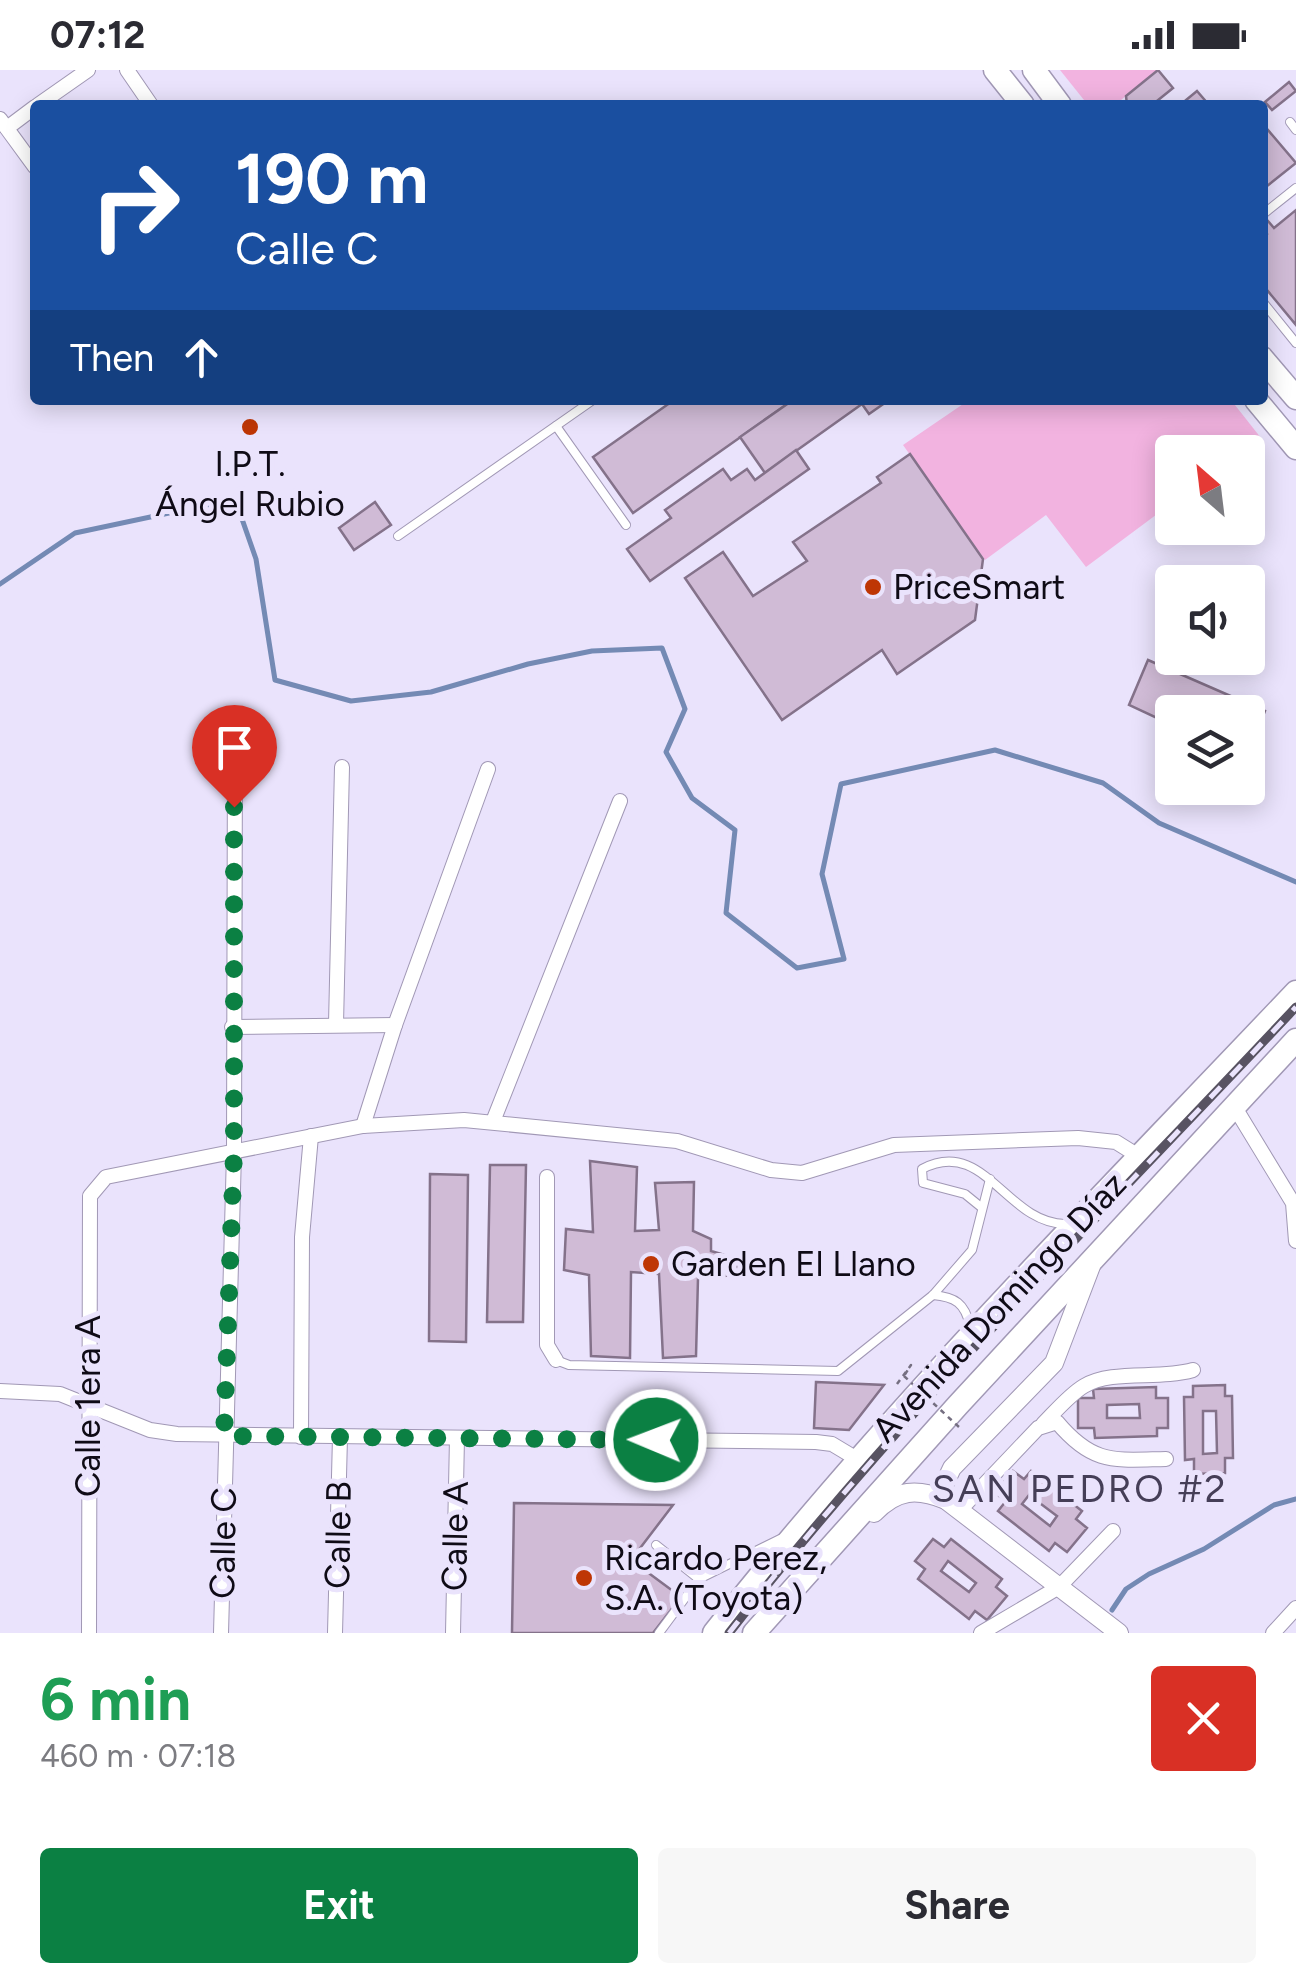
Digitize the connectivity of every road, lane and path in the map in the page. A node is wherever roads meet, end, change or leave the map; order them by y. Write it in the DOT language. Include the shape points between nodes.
graph roads {
  1 [pos="88,70"];
  2 [pos="127,70"];
  3 [pos="995,70"];
  4 [pos="1036,72"];
  5 [pos="46,100"];
  6 [pos="148,100"];
  7 [pos="1019,100"];
  8 [pos="1056,100"];
  9 [pos="30,110"];
  10 [pos="3,123"];
  11 [pos="30,159"];
  12 [pos="1296,188"];
  13 [pos="1268,211"];
  14 [pos="1268,308"];
  15 [pos="1296,343"];
  16 [pos="1268,365"];
  17 [pos="1296,398"];
  18 [pos="586,405"];
  19 [pos="1261,405"];
  20 [pos="556,426"];
  21 [pos="1292,436"];
  22 [pos="626,525"];
  23 [pos="398,536"];
  24 [pos="235,734"];
  25 [pos="342,767"];
  26 [pos="488,769"];
  27 [pos="620,801"];
  28 [pos="1296,992"];
  29 [pos="336,1024"];
  30 [pos="395,1025"];
  31 [pos="232,1027"];
  32 [pos="1296,1040"];
  33 [pos="1234,1106"];
  34 [pos="494,1119"];
  35 [pos="364,1126"];
  36 [pos="311,1136"];
  37 [pos="950,1143"];
  38 [pos="234,1152"];
  39 [pos="1140,1156"];
  40 [pos="952,1160"];
  41 [pos="547,1176"];
  42 [pos="990,1178"];
  43 [pos="1295,1203"];
  44 [pos="981,1207"];
  45 [pos="1076,1224"];
  46 [pos="1296,1242"];
  47 [pos="1095,1255"];
  48 [pos="933,1295"];
  49 [pos="972,1332"];
  50 [pos="556,1360"];
  51 [pos="1194,1370"];
  52 [pos="895,1382"];
  53 [pos="0,1390"];
  54 [pos="88,1404"];
  55 [pos="960,1428"];
  56 [pos="1038,1428"];
  57 [pos="224,1436"];
  58 [pos="301,1436"];
  59 [pos="340,1437"];
  60 [pos="457,1438"];
  61 [pos="857,1459"];
  62 [pos="1166,1459"];
  63 [pos="953,1505"];
  64 [pos="798,1531"];
  65 [pos="1113,1531"];
  66 [pos="656,1545"];
  67 [pos="699,1579"];
  68 [pos="1059,1587"];
  69 [pos="788,1591"];
  70 [pos="1296,1608"];
  71 [pos="89,1633"];
  72 [pos="221,1633"];
  73 [pos="335,1633"];
  74 [pos="453,1633"];
  75 [pos="658,1633"];
  76 [pos="714,1633"];
  77 [pos="754,1633"];
  78 [pos="982,1633"];
  79 [pos="1119,1633"];
  80 [pos="1273,1633"];
  1 -- 5 [label="street"];
  2 -- 6 [label="street"];
  3 -- 7 [label="main road"];
  4 -- 8 [label="main road"];
  9 -- 10 [label="street"];
  10 -- 11 [label="street"];
  12 -- 13 [label="lane"];
  14 -- 15 [label="lane"];
  16 -- 17 [label="main road"];
  18 -- 20 [label="lane"];
  19 -- 21 [label="main road"];
  20 -- 22 [label="lane"];
  20 -- 23 [label="lane"];
  24 -- 31 [label="street, Calle C"];
  25 -- 29 [label="street"];
  26 -- 30 [label="street"];
  27 -- 34 [label="street"];
  28 -- 39 [label="main road, Avenida Domingo Díaz"];
  29 -- 30 [label="street"];
  29 -- 31 [label="street"];
  30 -- 35 [label="street"];
  31 -- 38 [label="street, Calle C"];
  32 -- 33 [label="main road, Avenida Domingo Díaz"];
  33 -- 43 [label="street"];
  33 -- 47 [label="main road, Avenida Domingo Díaz"];
  34 -- 35 [label="street"];
  34 -- 37 [label="street" via="677,1141 802,1174 894,1145"];
  35 -- 36 [label="street"];
  36 -- 38 [label="street"];
  36 -- 58 [label="street" via="302,1237"];
  37 -- 39 [label="street" via="1078,1138 1116,1142"];
  37 -- 40 [label="lane"];
  38 -- 54 [label="street, Calle 1era A" via="98,1182 90,1196"];
  38 -- 57 [label="street, Calle C"];
  39 -- 45 [label="main road, Avenida Domingo Díaz"];
  40 -- 42 [label="lane"];
  40 -- 44 [label="lane" via="922,1168 923,1183 966,1194"];
  41 -- 50 [label="street" via="546,1345"];
  42 -- 44 [label="lane"];
  42 -- 45 [label="lane" via="1032,1217"];
  43 -- 46 [label="street"];
  44 -- 48 [label="lane" via="972,1250"];
  45 -- 49 [label="main road, Avenida Domingo Díaz"];
  47 -- 63 [label="street" via="1054,1362 952,1468 944,1487"];
  47 -- 69 [label="main road, Avenida Domingo Díaz"];
  48 -- 49 [label="lane" via="961,1304"];
  48 -- 50 [label="lane" via="838,1372"];
  49 -- 61 [label="main road, Avenida Domingo Díaz"];
  51 -- 56 [label="street" via="1166,1378 1108,1377 1083,1386"];
  52 -- 55 [label="path, bridge" via="911,1364 904,1376"];
  53 -- 54 [label="street" via="60,1394"];
  54 -- 57 [label="street" via="150,1430"];
  54 -- 71 [label="street, Calle 1era A"];
  56 -- 62 [label="street" via="1057,1422 1102,1460"];
  56 -- 63 [label="street"];
  57 -- 58 [label="street"];
  57 -- 72 [label="street, Calle C"];
  58 -- 59 [label="street"];
  59 -- 60 [label="street"];
  59 -- 73 [label="street, Calle B"];
  60 -- 61 [label="street" via="816,1442"];
  60 -- 74 [label="street, Calle A"];
  61 -- 64 [label="main road, Avenida Domingo Díaz"];
  63 -- 68 [label="street"];
  63 -- 69 [label="street" via="914,1490 890,1498"];
  64 -- 67 [label="lane"];
  64 -- 76 [label="main road, Avenida Domingo Díaz"];
  65 -- 68 [label="street"];
  66 -- 67 [label="lane"];
  67 -- 75 [label="lane"];
  68 -- 78 [label="street"];
  68 -- 79 [label="street"];
  69 -- 77 [label="main road, Avenida Domingo Díaz"];
  70 -- 80 [label="street"];
}
